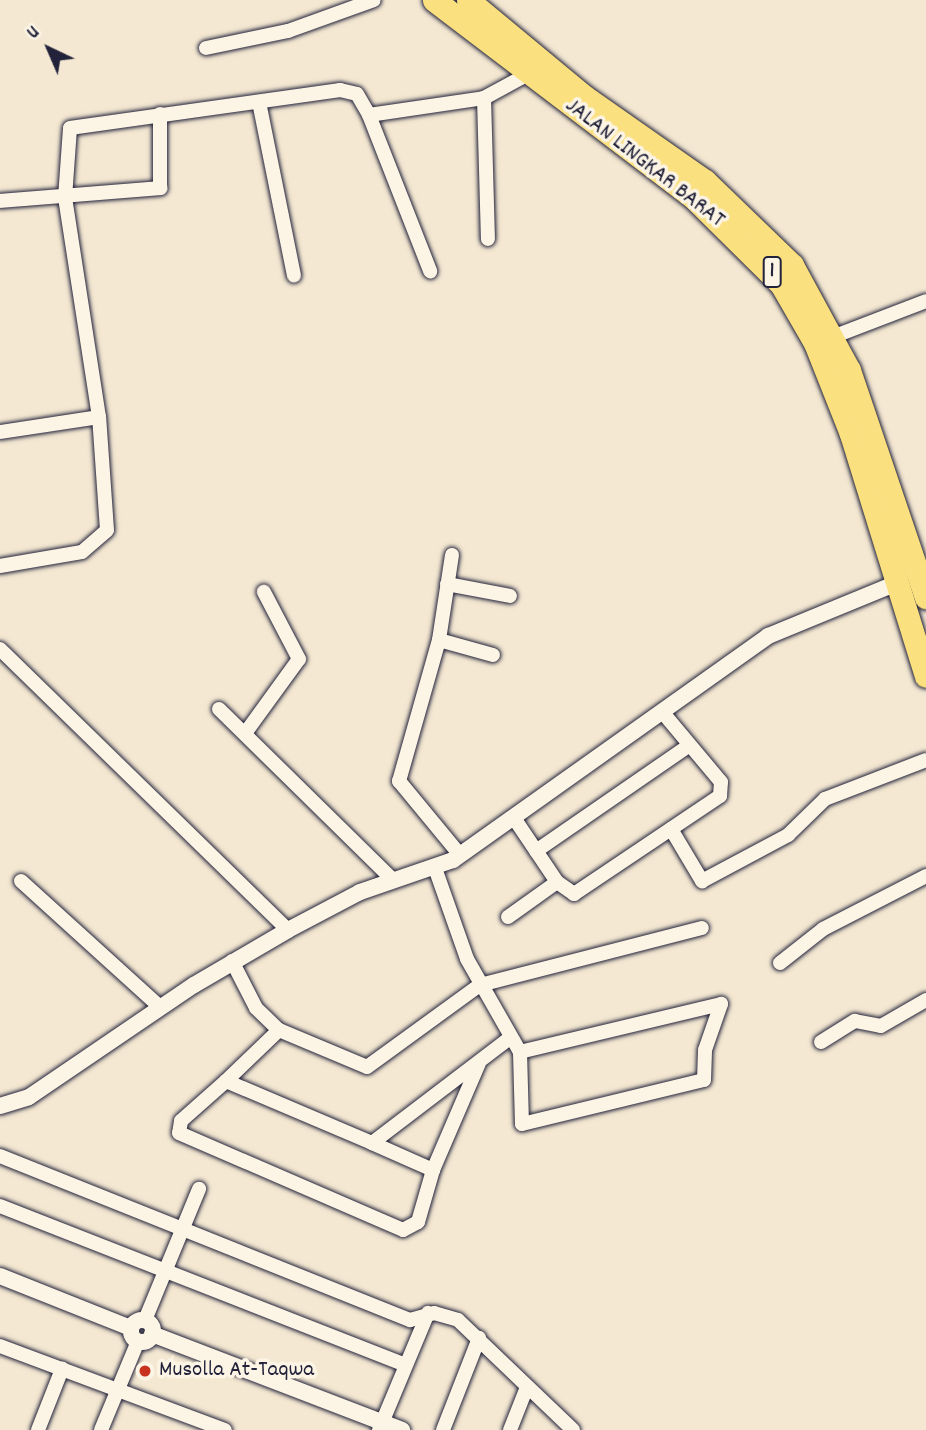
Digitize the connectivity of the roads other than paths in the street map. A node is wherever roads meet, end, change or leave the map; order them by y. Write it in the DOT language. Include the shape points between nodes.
graph roads {
  1 [pos="373,0"];
  2 [pos="434,0"];
  3 [pos="468,0"];
  4 [pos="206,48"];
  5 [pos="528,74"];
  6 [pos="484,98"];
  7 [pos="259,102"];
  8 [pos="160,114"];
  9 [pos="369,115"];
  10 [pos="65,198"];
  11 [pos="0,201"];
  12 [pos="488,239"];
  13 [pos="430,271"];
  14 [pos="294,276"];
  15 [pos="926,301"];
  16 [pos="835,336"];
  17 [pos="99,417"];
  18 [pos="0,432"];
  19 [pos="452,555"];
  20 [pos="0,566"];
  21 [pos="897,583"];
  22 [pos="447,584"];
  23 [pos="264,592"];
  24 [pos="510,596"];
  25 [pos="926,597"];
  26 [pos="918,621"];
  27 [pos="439,640"];
  28 [pos="922,650"];
  29 [pos="2,654"];
  30 [pos="493,655"];
  31 [pos="926,676"];
  32 [pos="219,709"];
  33 [pos="664,714"];
  34 [pos="246,732"];
  35 [pos="688,746"];
  36 [pos="926,760"];
  37 [pos="514,818"];
  38 [pos="671,829"];
  39 [pos="536,851"];
  40 [pos="460,855"];
  41 [pos="435,868"];
  42 [pos="926,876"];
  43 [pos="393,880"];
  44 [pos="21,881"];
  45 [pos="557,881"];
  46 [pos="508,917"];
  47 [pos="702,928"];
  48 [pos="288,930"];
  49 [pos="232,961"];
  50 [pos="780,963"];
  51 [pos="480,985"];
  52 [pos="926,1000"];
  53 [pos="160,1007"];
  54 [pos="279,1030"];
  55 [pos="510,1038"];
  56 [pos="821,1041"];
  57 [pos="520,1052"];
  58 [pos="480,1062"];
  59 [pos="226,1081"];
  60 [pos="0,1106"];
  61 [pos="372,1143"];
  62 [pos="0,1156"];
  63 [pos="433,1170"];
  64 [pos="199,1189"];
  65 [pos="0,1206"];
  66 [pos="182,1228"];
  67 [pos="165,1271"];
  68 [pos="0,1276"];
  69 [pos="428,1313"];
  70 [pos="142,1331"];
  71 [pos="479,1338"];
  72 [pos="0,1346"];
  73 [pos="405,1365"];
  74 [pos="62,1370"];
  75 [pos="527,1387"];
  76 [pos="118,1390"];
  77 [pos="381,1426"];
  78 [pos="38,1430"];
  79 [pos="101,1430"];
  80 [pos="225,1430"];
  81 [pos="402,1430"];
  82 [pos="443,1430"];
  83 [pos="510,1430"];
  84 [pos="573,1430"];
  1 -- 4 [label="street" via="288,31"];
  2 -- 5 [label="highway, JALAN LINGKAR BARAT / 1"];
  3 -- 16 [label="highway, JALAN LINGKAR BARAT / 1" via="754,224 792,265"];
  5 -- 6 [label="street"];
  5 -- 21 [label="highway, JALAN LINGKAR BARAT / 1" via="694,197 781,284 828,374"];
  6 -- 9 [label="street"];
  6 -- 12 [label="street"];
  7 -- 8 [label="street"];
  7 -- 9 [label="street" via="348,90"];
  7 -- 14 [label="street"];
  8 -- 10 [label="street" via="70,128"];
  8 -- 10 [label="street" via="163,186"];
  9 -- 13 [label="street"];
  10 -- 11 [label="street"];
  10 -- 17 [label="street"];
  15 -- 16 [label="street"];
  16 -- 25 [label="highway, JALAN LINGKAR BARAT / 1"];
  17 -- 18 [label="street"];
  17 -- 20 [label="street" via="108,507 103,536 82,552"];
  19 -- 22 [label="street"];
  21 -- 26 [label="highway, JALAN LINGKAR BARAT / 1"];
  21 -- 33 [label="street" via="774,632"];
  22 -- 24 [label="street"];
  22 -- 27 [label="street"];
  23 -- 34 [label="street" via="299,659"];
  26 -- 28 [label="highway, JALAN LINGKAR BARAT / 1"];
  27 -- 30 [label="street"];
  27 -- 40 [label="street" via="399,781"];
  28 -- 31 [label="highway, JALAN LINGKAR BARAT / 1"];
  29 -- 48 [label="street"];
  32 -- 34 [label="street"];
  33 -- 35 [label="street"];
  33 -- 37 [label="street"];
  34 -- 43 [label="street"];
  35 -- 38 [label="street" via="723,791"];
  35 -- 39 [label="street"];
  36 -- 38 [label="street" via="825,799 788,835 702,881"];
  37 -- 39 [label="street"];
  37 -- 40 [label="street"];
  38 -- 45 [label="street" via="577,893"];
  39 -- 45 [label="street"];
  40 -- 41 [label="street"];
  41 -- 43 [label="street"];
  41 -- 51 [label="street"];
  42 -- 50 [label="street" via="823,929"];
  43 -- 48 [label="street"];
  44 -- 53 [label="street"];
  45 -- 46 [label="street"];
  47 -- 51 [label="street"];
  48 -- 49 [label="street"];
  49 -- 53 [label="street"];
  49 -- 54 [label="street" via="256,1008"];
  51 -- 54 [label="street" via="367,1067"];
  51 -- 55 [label="street"];
  52 -- 56 [label="street" via="881,1026 853,1022"];
  53 -- 60 [label="street" via="29,1097"];
  54 -- 59 [label="street"];
  55 -- 57 [label="street"];
  55 -- 58 [label="street"];
  57 -- 57 [label="street" via="519,1119 527,1125 704,1080 705,1050 721,1004"];
  58 -- 61 [label="street"];
  58 -- 63 [label="street"];
  59 -- 61 [label="street"];
  59 -- 63 [label="street" via="181,1121 179,1133 403,1230 418,1222"];
  61 -- 63 [label="street"];
  62 -- 66 [label="street"];
  64 -- 66 [label="street"];
  65 -- 67 [label="street"];
  66 -- 67 [label="street"];
  66 -- 69 [label="street" via="410,1320"];
  67 -- 70 [label="street"];
  67 -- 73 [label="street"];
  68 -- 70 [label="street"];
  69 -- 71 [label="street" via="458,1320"];
  69 -- 73 [label="street"];
  70 -- 76 [label="street"];
  70 -- 77 [label="street"];
  71 -- 75 [label="street"];
  71 -- 82 [label="street"];
  72 -- 74 [label="street"];
  73 -- 77 [label="street"];
  74 -- 76 [label="street"];
  74 -- 78 [label="street"];
  75 -- 83 [label="street"];
  75 -- 84 [label="street"];
  76 -- 79 [label="street"];
  76 -- 80 [label="street"];
  77 -- 81 [label="street"];
}
